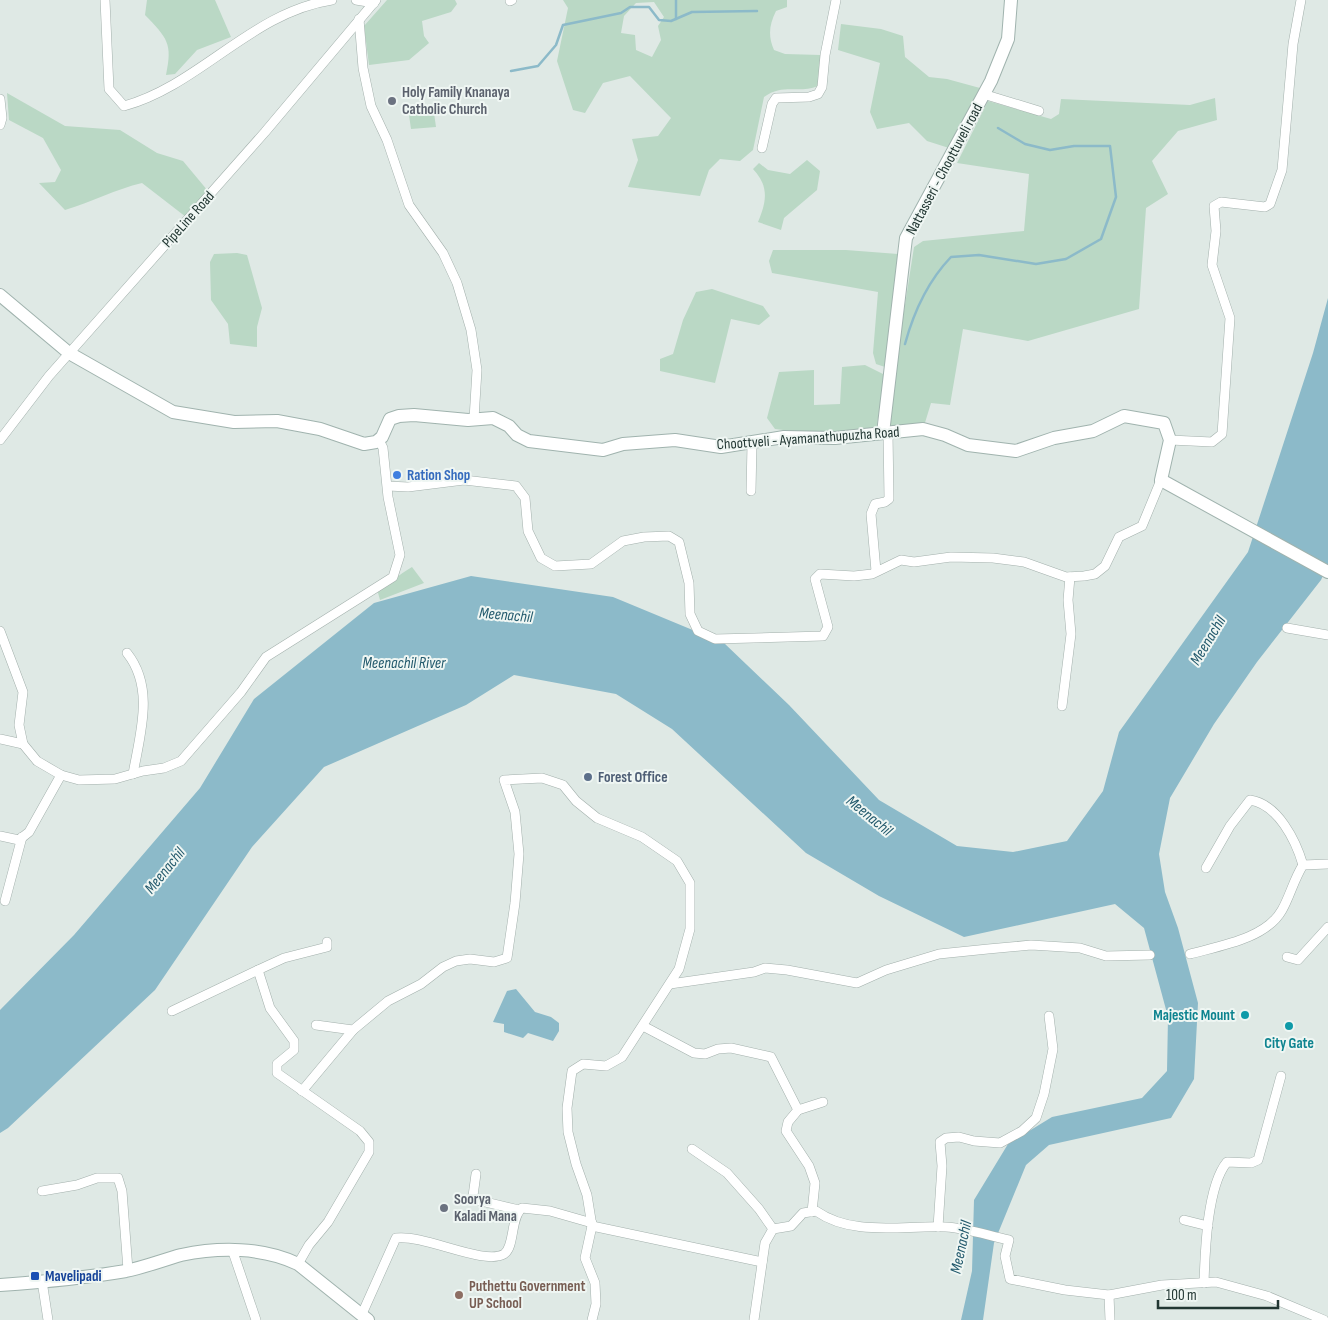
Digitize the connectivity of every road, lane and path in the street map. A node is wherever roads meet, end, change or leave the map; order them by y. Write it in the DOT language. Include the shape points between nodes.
graph roads {
  1 [pos="104,0"];
  2 [pos="332,0"];
  3 [pos="356,0"];
  4 [pos="836,0"];
  5 [pos="1011,0"];
  6 [pos="1301,0"];
  7 [pos="375,2"];
  8 [pos="359,19"];
  9 [pos="983,94"];
  10 [pos="0,98"];
  11 [pos="1039,111"];
  12 [pos="0,125"];
  13 [pos="762,148"];
  14 [pos="0,295"];
  15 [pos="69,353"];
  16 [pos="474,420"];
  17 [pos="885,433"];
  18 [pos="0,440"];
  19 [pos="379,440"];
  20 [pos="1170,440"];
  21 [pos="752,444"];
  22 [pos="1161,480"];
  23 [pos="388,486"];
  24 [pos="751,491"];
  25 [pos="876,571"];
  26 [pos="1328,572"];
  27 [pos="1070,577"];
  28 [pos="1287,628"];
  29 [pos="0,631"];
  30 [pos="1328,635"];
  31 [pos="127,653"];
  32 [pos="1062,706"];
  33 [pos="0,739"];
  34 [pos="22,744"];
  35 [pos="133,774"];
  36 [pos="61,775"];
  37 [pos="0,836"];
  38 [pos="22,837"];
  39 [pos="1328,864"];
  40 [pos="1303,865"];
  41 [pos="1206,868"];
  42 [pos="5,901"];
  43 [pos="1328,927"];
  44 [pos="327,942"];
  45 [pos="1190,954"];
  46 [pos="1150,955"];
  47 [pos="1288,958"];
  48 [pos="258,970"];
  49 [pos="670,984"];
  50 [pos="172,1011"];
  51 [pos="1050,1016"];
  52 [pos="316,1025"];
  53 [pos="643,1026"];
  54 [pos="353,1030"];
  55 [pos="1281,1076"];
  56 [pos="302,1091"];
  57 [pos="823,1102"];
  58 [pos="798,1110"];
  59 [pos="692,1149"];
  60 [pos="476,1174"];
  61 [pos="42,1191"];
  62 [pos="519,1210"];
  63 [pos="812,1212"];
  64 [pos="1184,1220"];
  65 [pos="592,1225"];
  66 [pos="1208,1226"];
  67 [pos="938,1227"];
  68 [pos="773,1229"];
  69 [pos="232,1249"];
  70 [pos="762,1262"];
  71 [pos="298,1264"];
  72 [pos="128,1270"];
  73 [pos="42,1281"];
  74 [pos="1204,1283"];
  75 [pos="0,1285"];
  76 [pos="1109,1295"];
  77 [pos="365,1317"];
  78 [pos="48,1320"];
  79 [pos="256,1320"];
  80 [pos="592,1320"];
  81 [pos="754,1320"];
  82 [pos="1110,1320"];
  83 [pos="1324,1320"];
  1 -- 2 [label="street" via="109,89 124,106 149,99 278,16 316,2"];
  3 -- 7 [label="street"];
  4 -- 13 [label="street" via="822,87 818,94 809,97 776,98"];
  5 -- 9 [label="main road, Nattasseri - Choottuveli road" via="1008,39"];
  6 -- 20 [label="street" via="1293,44 1282,170 1270,204 1265,207 1221,202 1214,206 1216,231 1212,265 1230,318 1222,434 1212,442"];
  7 -- 8 [label="street, PipeLine Road"];
  8 -- 15 [label="street, PipeLine Road" via="259,139"];
  8 -- 16 [label="street" via="371,106 387,140 409,206 443,254 457,283 471,330 477,370"];
  9 -- 11 [label="street"];
  9 -- 17 [label="main road, Nattasseri - Choottuveli road" via="906,238"];
  10 -- 12 [label="street"];
  14 -- 15 [label="main road"];
  15 -- 18 [label="street, PipeLine Road"];
  15 -- 19 [label="main road" via="173,412 234,422 277,422 320,429 364,444"];
  16 -- 19 [label="main road, Choottveli - Ayamanathupuzha Road" via="399,416 390,419"];
  16 -- 21 [label="main road, Choottveli - Ayamanathupuzha Road" via="493,418 529,441 603,450 623,444 675,440 721,448"];
  17 -- 20 [label="main road, Choottveli - Ayamanathupuzha Road" via="923,429 945,434 968,445 1016,451 1054,438 1093,432 1124,416 1164,423"];
  17 -- 21 [label="main road, Choottveli - Ayamanathupuzha Road" via="835,438 784,437"];
  17 -- 25 [label="street" via="888,499 875,504 871,514"];
  19 -- 23 [label="street"];
  20 -- 22 [label="main road"];
  21 -- 24 [label="street"];
  22 -- 26 [label="main road"];
  22 -- 27 [label="street" via="1142,526 1119,537 1106,566 1095,574"];
  23 -- 25 [label="street" via="408,487 464,480 516,486 525,498 528,531 541,558 555,566 591,564 623,540 669,536 679,542 689,582 690,614 698,631 715,639 823,636 828,627 815,579 820,574 854,576"];
  23 -- 35 [label="street" via="400,556 393,577 266,657 207,734 181,761"];
  25 -- 27 [label="street" via="901,560 993,558 1024,562"];
  27 -- 32 [label="street" via="1071,634"];
  28 -- 30 [label="street"];
  29 -- 34 [label="street" via="23,692 19,725"];
  31 -- 35 [label="street" via="135,663 144,691"];
  33 -- 34 [label="street"];
  34 -- 36 [label="street" via="37,761"];
  35 -- 36 [label="street" via="115,779 78,780"];
  36 -- 38 [label="street" via="29,832"];
  37 -- 38 [label="street" via="18,840"];
  38 -- 42 [label="street"];
  39 -- 40 [label="street"];
  40 -- 41 [label="street" via="1298,849 1272,810 1260,801 1250,800 1230,826"];
  40 -- 45 [label="street" via="1281,912 1271,923 1229,943"];
  43 -- 47 [label="street" via="1298,960"];
  44 -- 48 [label="street" via="327,947 321,950 284,958"];
  46 -- 49 [label="street" via="1106,956 1080,948 1031,945 939,954 886,970 858,983 812,973 765,968"];
  48 -- 50 [label="street"];
  48 -- 56 [label="street" via="270,1008 294,1041 294,1050 275,1068 277,1073"];
  49 -- 53 [label="street"];
  49 -- 54 [label="street" via="679,970 690,929 690,883 677,861 642,837 597,818 563,785 542,778 504,780 515,812 519,854 507,958 494,962 470,959 443,967 421,984 388,1001"];
  51 -- 67 [label="street" via="1053,1049 1036,1118 1022,1132 1000,1143 959,1137 940,1142 942,1166"];
  52 -- 54 [label="street"];
  53 -- 58 [label="street" via="694,1054 730,1048 771,1057"];
  53 -- 65 [label="street" via="622,1057 606,1066 583,1064 572,1072 567,1108 568,1132 587,1195"];
  54 -- 56 [label="street"];
  55 -- 66 [label="street" via="1258,1160 1251,1163 1232,1161 1223,1166"];
  56 -- 71 [label="street" via="360,1131 369,1142 368,1152 357,1174"];
  57 -- 58 [label="street"];
  58 -- 63 [label="street" via="788,1122 786,1132 809,1166 815,1183"];
  59 -- 68 [label="street" via="726,1173 760,1208"];
  60 -- 62 [label="street" via="473,1196 477,1200"];
  61 -- 72 [label="street" via="97,1178 118,1178 122,1191"];
  62 -- 65 [label="street" via="550,1211"];
  62 -- 77 [label="street" via="509,1248 496,1257 413,1237 396,1238"];
  63 -- 67 [label="street" via="816,1211 828,1220 860,1227"];
  63 -- 68 [label="street" via="803,1213 791,1226"];
  64 -- 66 [label="street"];
  65 -- 70 [label="street"];
  65 -- 80 [label="street" via="585,1258 595,1282 596,1304"];
  66 -- 74 [label="street"];
  67 -- 76 [label="street" via="1009,1240 1005,1256 1010,1279"];
  68 -- 70 [label="street" via="765,1244"];
  69 -- 71 [label="main road" via="273,1255"];
  69 -- 72 [label="main road" via="183,1255"];
  69 -- 79 [label="street"];
  70 -- 81 [label="street"];
  71 -- 77 [label="main road"];
  72 -- 73 [label="main road"];
  73 -- 75 [label="main road"];
  73 -- 78 [label="street"];
  74 -- 76 [label="street" via="1162,1285"];
  74 -- 83 [label="street" via="1216,1282 1267,1296"];
  76 -- 82 [label="street"];
}
